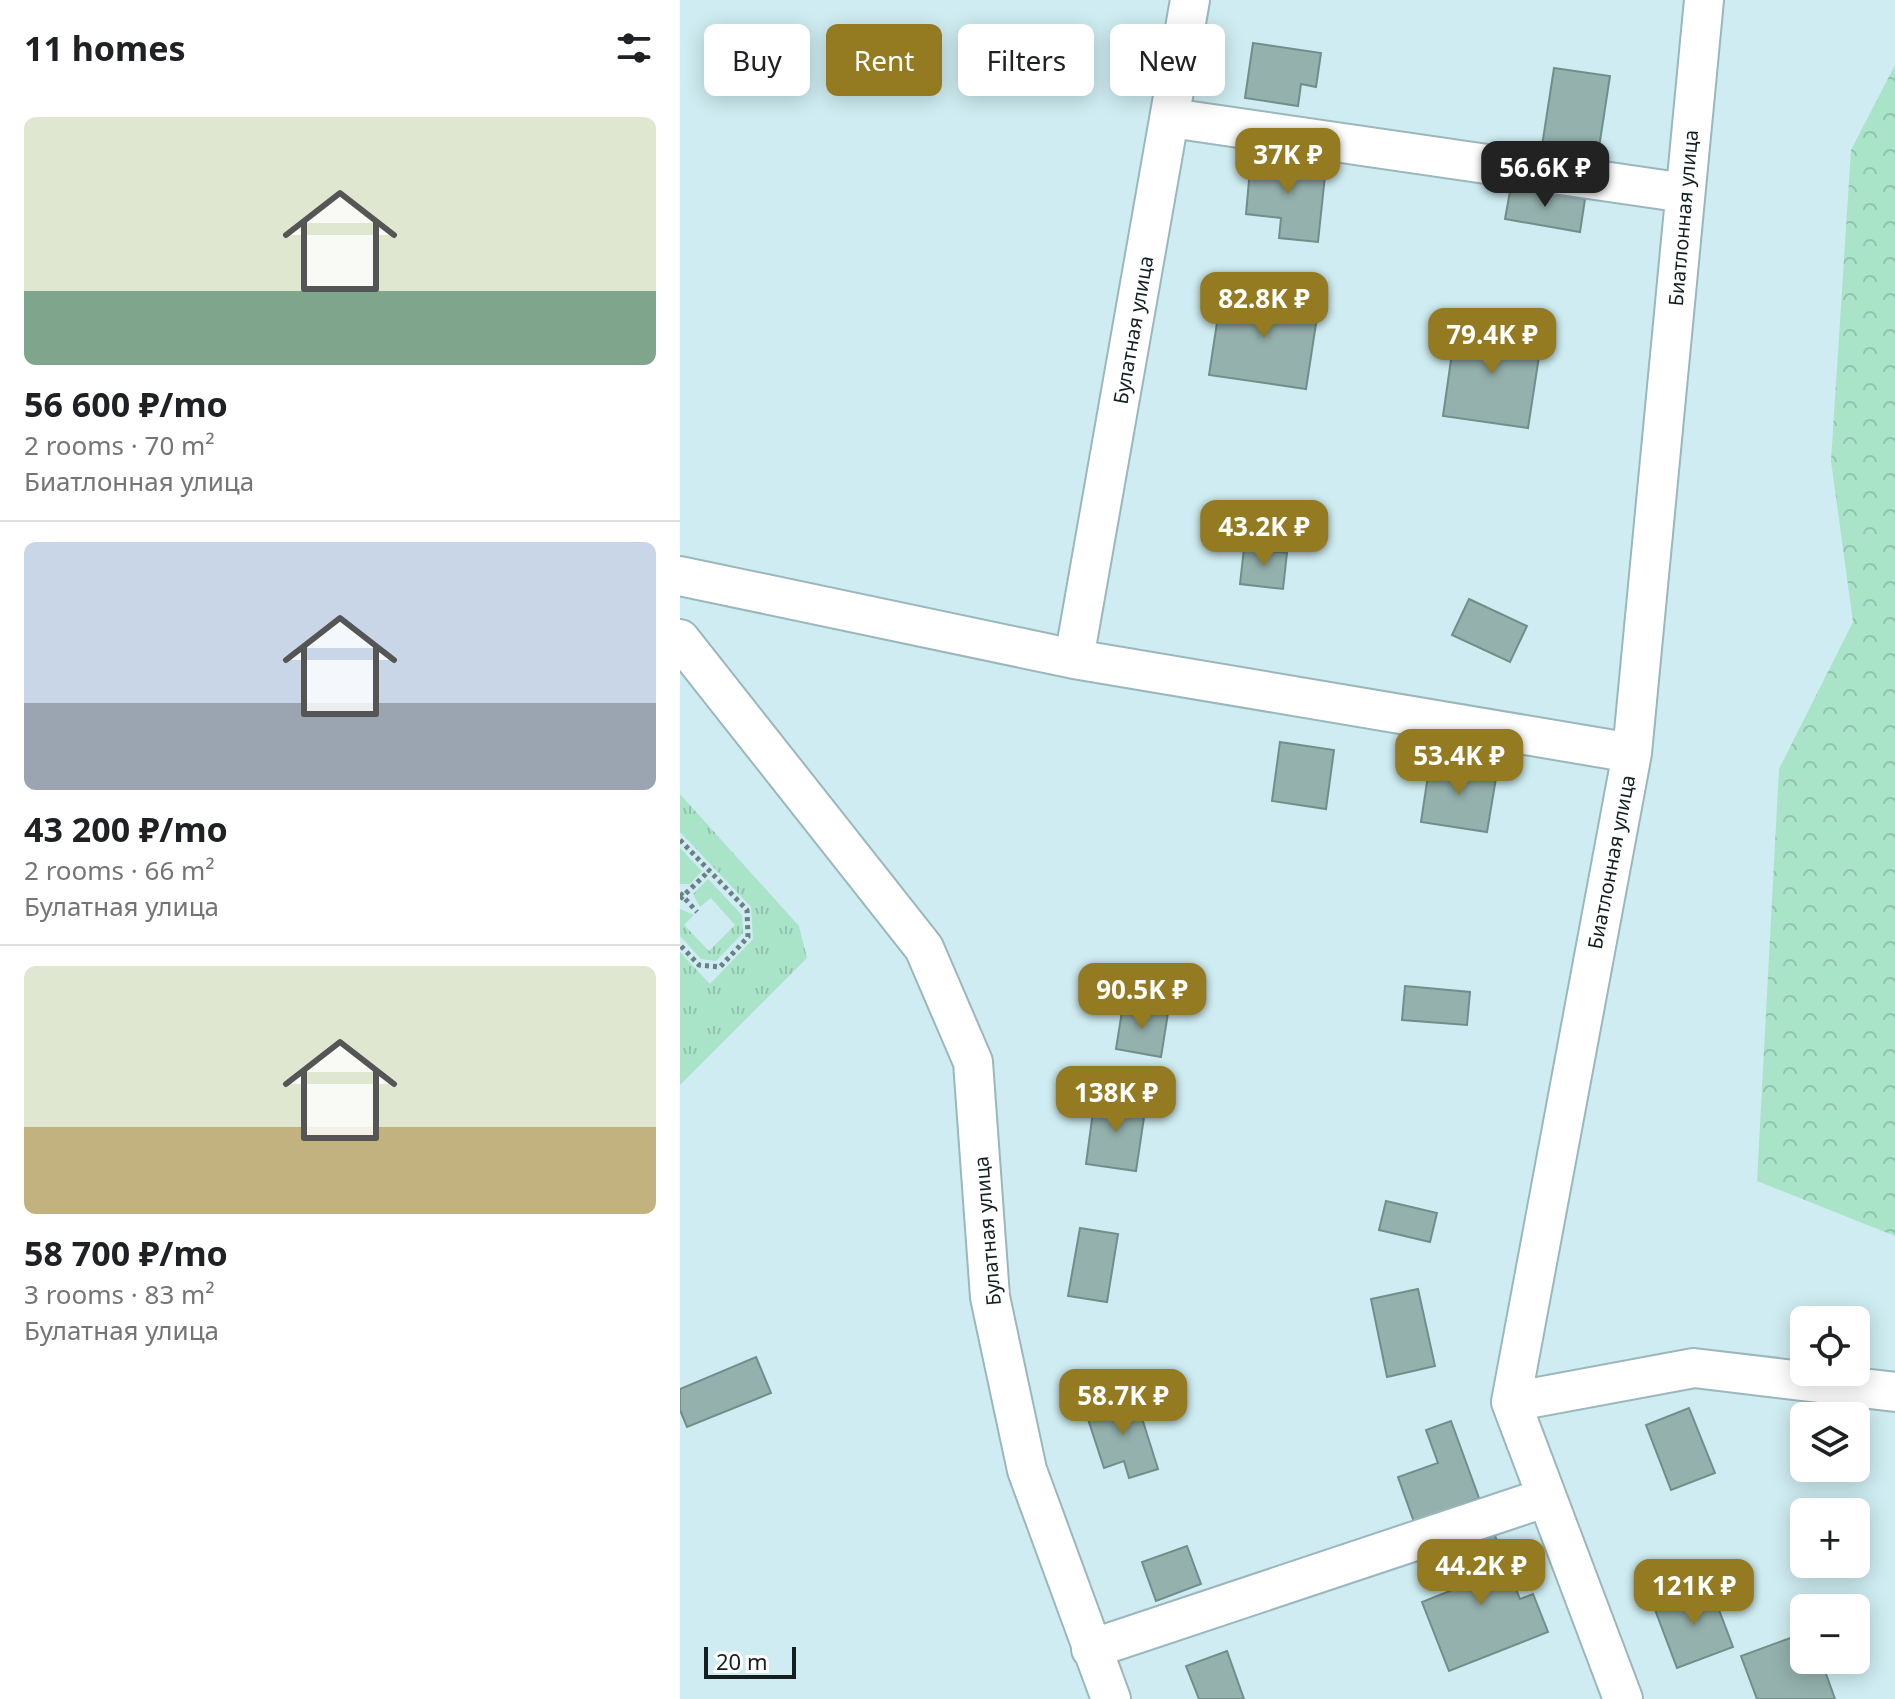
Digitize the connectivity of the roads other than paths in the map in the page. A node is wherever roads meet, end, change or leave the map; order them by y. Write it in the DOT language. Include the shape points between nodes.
graph roads {
  1 [pos="1190,0"];
  2 [pos="1704,0"];
  3 [pos="1171,118"];
  4 [pos="1685,193"];
  5 [pos="680,576"];
  6 [pos="680,639"];
  7 [pos="1074,659"];
  8 [pos="1632,753"];
  9 [pos="1895,1392"];
  10 [pos="1511,1402"];
  11 [pos="1544,1498"];
  12 [pos="1091,1649"];
  13 [pos="1111,1699"];
  14 [pos="1623,1699"];
  1 -- 3 [label="street, Булатная улица"];
  2 -- 4 [label="street, Биатлонная улица"];
  3 -- 4 [label="street"];
  3 -- 7 [label="street, Булатная улица"];
  4 -- 8 [label="street, Биатлонная улица"];
  5 -- 7 [label="street"];
  6 -- 12 [label="street, Булатная улица" via="924,948 973,1062 990,1297 1027,1470"];
  7 -- 8 [label="street"];
  8 -- 10 [label="street, Биатлонная улица"];
  9 -- 10 [label="street" via="1694,1368"];
  10 -- 11 [label="street, Биатлонная улица"];
  11 -- 12 [label="street"];
  11 -- 14 [label="street, Биатлонная улица"];
  12 -- 13 [label="street, Булатная улица"];
}
